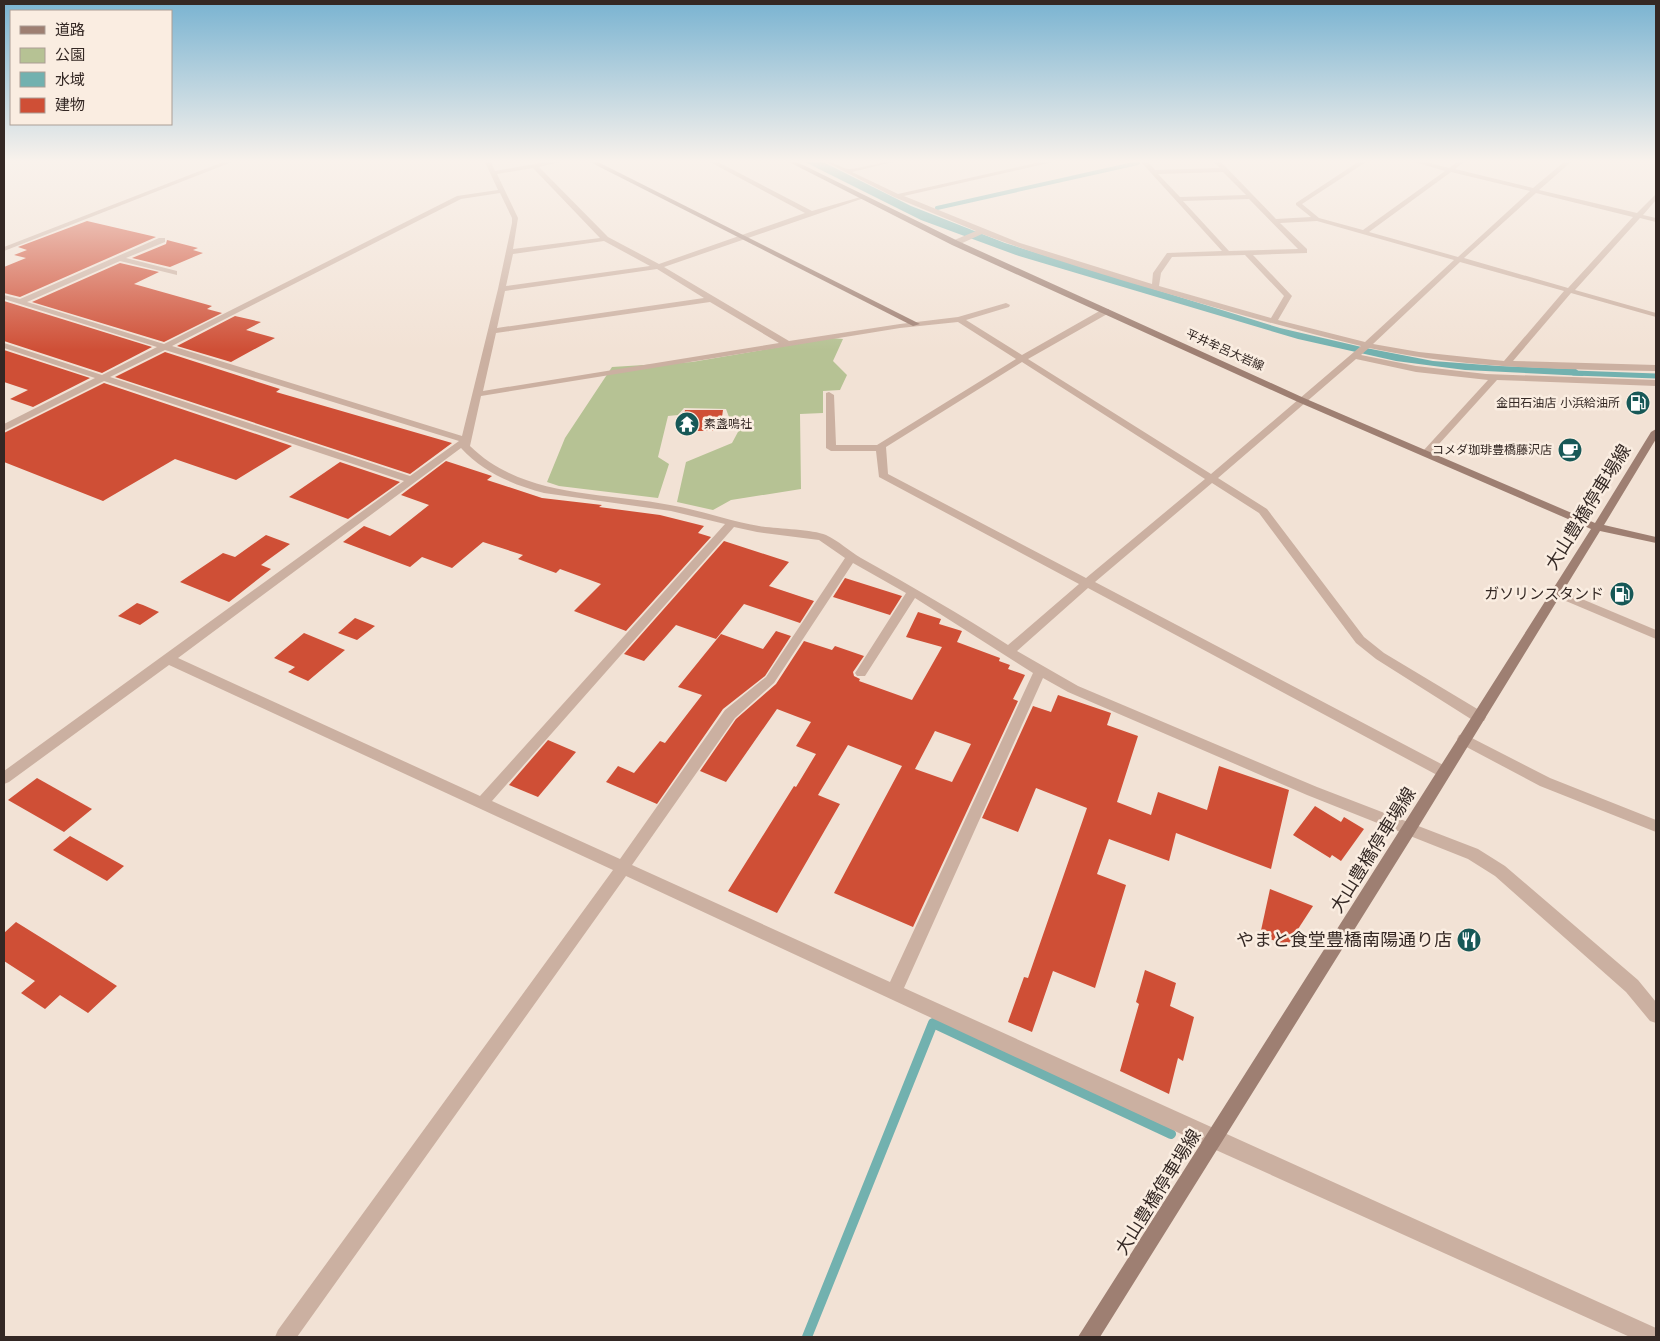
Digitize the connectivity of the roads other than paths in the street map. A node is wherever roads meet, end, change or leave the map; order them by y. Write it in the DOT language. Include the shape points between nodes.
graph roads {
  1 [pos="67,225"];
  2 [pos="403,225"];
  3 [pos="514,225"];
  4 [pos="591,225"];
  5 [pos="715,225"];
  6 [pos="779,225"];
  7 [pos="919,225"];
  8 [pos="966,225"];
  9 [pos="1202,225"];
  10 [pos="1278,225"];
  11 [pos="1337,225"];
  12 [pos="1374,225"];
  13 [pos="1496,225"];
  14 [pos="1629,225"];
  15 [pos="982,231"];
  16 [pos="1364,232"];
  17 [pos="741,238"];
  18 [pos="605,239"];
  19 [pos="162,240"];
  20 [pos="955,243"];
  21 [pos="4,249"];
  22 [pos="510,252"];
  23 [pos="1246,253"];
  24 [pos="1228,254"];
  25 [pos="120,259"];
  26 [pos="1459,259"];
  27 [pos="658,267"];
  28 [pos="174,273"];
  29 [pos="1155,288"];
  30 [pos="502,289"];
  31 [pos="1569,291"];
  32 [pos="4,297"];
  33 [pos="712,299"];
  34 [pos="20,302"];
  35 [pos="1006,305"];
  36 [pos="1106,311"];
  37 [pos="1656,315"];
  38 [pos="959,319"];
  39 [pos="1273,322"];
  40 [pos="916,324"];
  41 [pos="492,331"];
  42 [pos="4,344"];
  43 [pos="787,344"];
  44 [pos="1366,345"];
  45 [pos="164,347"];
  46 [pos="1353,356"];
  47 [pos="1021,360"];
  48 [pos="1506,364"];
  49 [pos="1656,368"];
  50 [pos="103,377"];
  51 [pos="1494,378"];
  52 [pos="1656,383"];
  53 [pos="478,394"];
  54 [pos="829,395"];
  55 [pos="1301,400"];
  56 [pos="4,428"];
  57 [pos="1656,432"];
  58 [pos="466,440"];
  59 [pos="881,448"];
  60 [pos="1426,453"];
  61 [pos="1211,478"];
  62 [pos="411,480"];
  63 [pos="732,523"];
  64 [pos="1596,526"];
  65 [pos="1656,540"];
  66 [pos="851,557"];
  67 [pos="1085,584"];
  68 [pos="913,592"];
  69 [pos="1558,592"];
  70 [pos="1656,635"];
  71 [pos="1009,652"];
  72 [pos="168,659"];
  73 [pos="1040,671"];
  74 [pos="861,673"];
  75 [pos="1478,717"];
  76 [pos="1464,739"];
  77 [pos="1442,771"];
  78 [pos="4,778"];
  79 [pos="481,804"];
  80 [pos="1656,826"];
  81 [pos="1408,830"];
  82 [pos="623,868"];
  83 [pos="894,991"];
  84 [pos="1656,1015"];
  85 [pos="1214,1139"];
  86 [pos="285,1337"];
  87 [pos="1088,1337"];
  88 [pos="1653,1337"];
  1 -- 21 [label="street"];
  2 -- 45 [label="street"];
  3 -- 22 [label="street"];
  4 -- 18 [label="street"];
  5 -- 17 [label="main road"];
  6 -- 17 [label="street"];
  7 -- 20 [label="main road, 平井牟呂大岩線"];
  8 -- 15 [label="street"];
  9 -- 24 [label="street"];
  10 -- 23 [label="street" via="1304,251"];
  11 -- 16 [label="street"];
  12 -- 16 [label="street"];
  13 -- 26 [label="street"];
  14 -- 31 [label="street"];
  15 -- 20 [label="street"];
  15 -- 29 [label="street"];
  16 -- 26 [label="street"];
  17 -- 27 [label="street"];
  17 -- 40 [label="main road"];
  18 -- 22 [label="street"];
  18 -- 27 [label="street"];
  19 -- 25 [label="street"];
  20 -- 36 [label="main road, 平井牟呂大岩線"];
  22 -- 30 [label="street"];
  23 -- 24 [label="street"];
  23 -- 39 [label="street" via="1288,296"];
  24 -- 29 [label="street" via="1170,256 1157,273"];
  25 -- 28 [label="street"];
  25 -- 34 [label="street"];
  26 -- 31 [label="street"];
  26 -- 44 [label="street"];
  27 -- 30 [label="street"];
  27 -- 33 [label="street"];
  29 -- 39 [label="street"];
  30 -- 41 [label="street"];
  31 -- 37 [label="street"];
  31 -- 48 [label="street"];
  32 -- 34 [label="street"];
  33 -- 41 [label="street"];
  33 -- 43 [label="street"];
  34 -- 45 [label="street"];
  35 -- 38 [label="street"];
  36 -- 47 [label="street"];
  36 -- 55 [label="main road, 平井牟呂大岩線"];
  38 -- 40 [label="street"];
  38 -- 47 [label="street"];
  39 -- 44 [label="street"];
  40 -- 43 [label="street"];
  41 -- 53 [label="street"];
  42 -- 50 [label="street"];
  43 -- 53 [label="street"];
  44 -- 46 [label="street"];
  44 -- 48 [label="street" via="1419,355"];
  45 -- 50 [label="street"];
  45 -- 58 [label="street"];
  46 -- 51 [label="street" via="1416,369"];
  46 -- 55 [label="street"];
  47 -- 59 [label="street"];
  47 -- 61 [label="street"];
  48 -- 49 [label="street"];
  50 -- 56 [label="street"];
  50 -- 62 [label="street"];
  51 -- 52 [label="street"];
  51 -- 60 [label="street"];
  53 -- 58 [label="street"];
  54 -- 59 [label="street" via="831,448"];
  55 -- 60 [label="main road, 平井牟呂大岩線"];
  55 -- 61 [label="street"];
  57 -- 64 [label="main road, 大山豊橋停車場線"];
  58 -- 62 [label="street"];
  58 -- 63 [label="street" via="465,447 490,468 530,486 671,508"];
  59 -- 67 [label="street" via="883,475"];
  60 -- 64 [label="main road, 平井牟呂大岩線"];
  61 -- 67 [label="street"];
  61 -- 75 [label="street" via="1263,511 1360,640"];
  62 -- 72 [label="street"];
  63 -- 66 [label="street" via="788,535 822,538"];
  63 -- 79 [label="street"];
  64 -- 65 [label="main road, 平井牟呂大岩線"];
  64 -- 69 [label="main road, 大山豊橋停車場線"];
  66 -- 68 [label="street"];
  66 -- 82 [label="street" via="770,680 730,714"];
  67 -- 71 [label="street"];
  67 -- 77 [label="street"];
  68 -- 71 [label="street"];
  68 -- 74 [label="street"];
  69 -- 70 [label="street"];
  69 -- 75 [label="main road, 大山豊橋停車場線"];
  71 -- 73 [label="street"];
  72 -- 78 [label="street"];
  72 -- 79 [label="street"];
  73 -- 81 [label="street" via="1073,689"];
  73 -- 83 [label="street"];
  75 -- 76 [label="main road, 大山豊橋停車場線"];
  76 -- 77 [label="main road, 大山豊橋停車場線"];
  76 -- 80 [label="street" via="1545,782"];
  77 -- 81 [label="main road, 大山豊橋停車場線"];
  79 -- 82 [label="street"];
  81 -- 84 [label="street" via="1473,854 1500,871 1632,986"];
  81 -- 85 [label="main road, 大山豊橋停車場線"];
  82 -- 83 [label="street"];
  82 -- 86 [label="street"];
  83 -- 85 [label="street"];
  85 -- 87 [label="main road, 大山豊橋停車場線"];
  85 -- 88 [label="street"];
}
